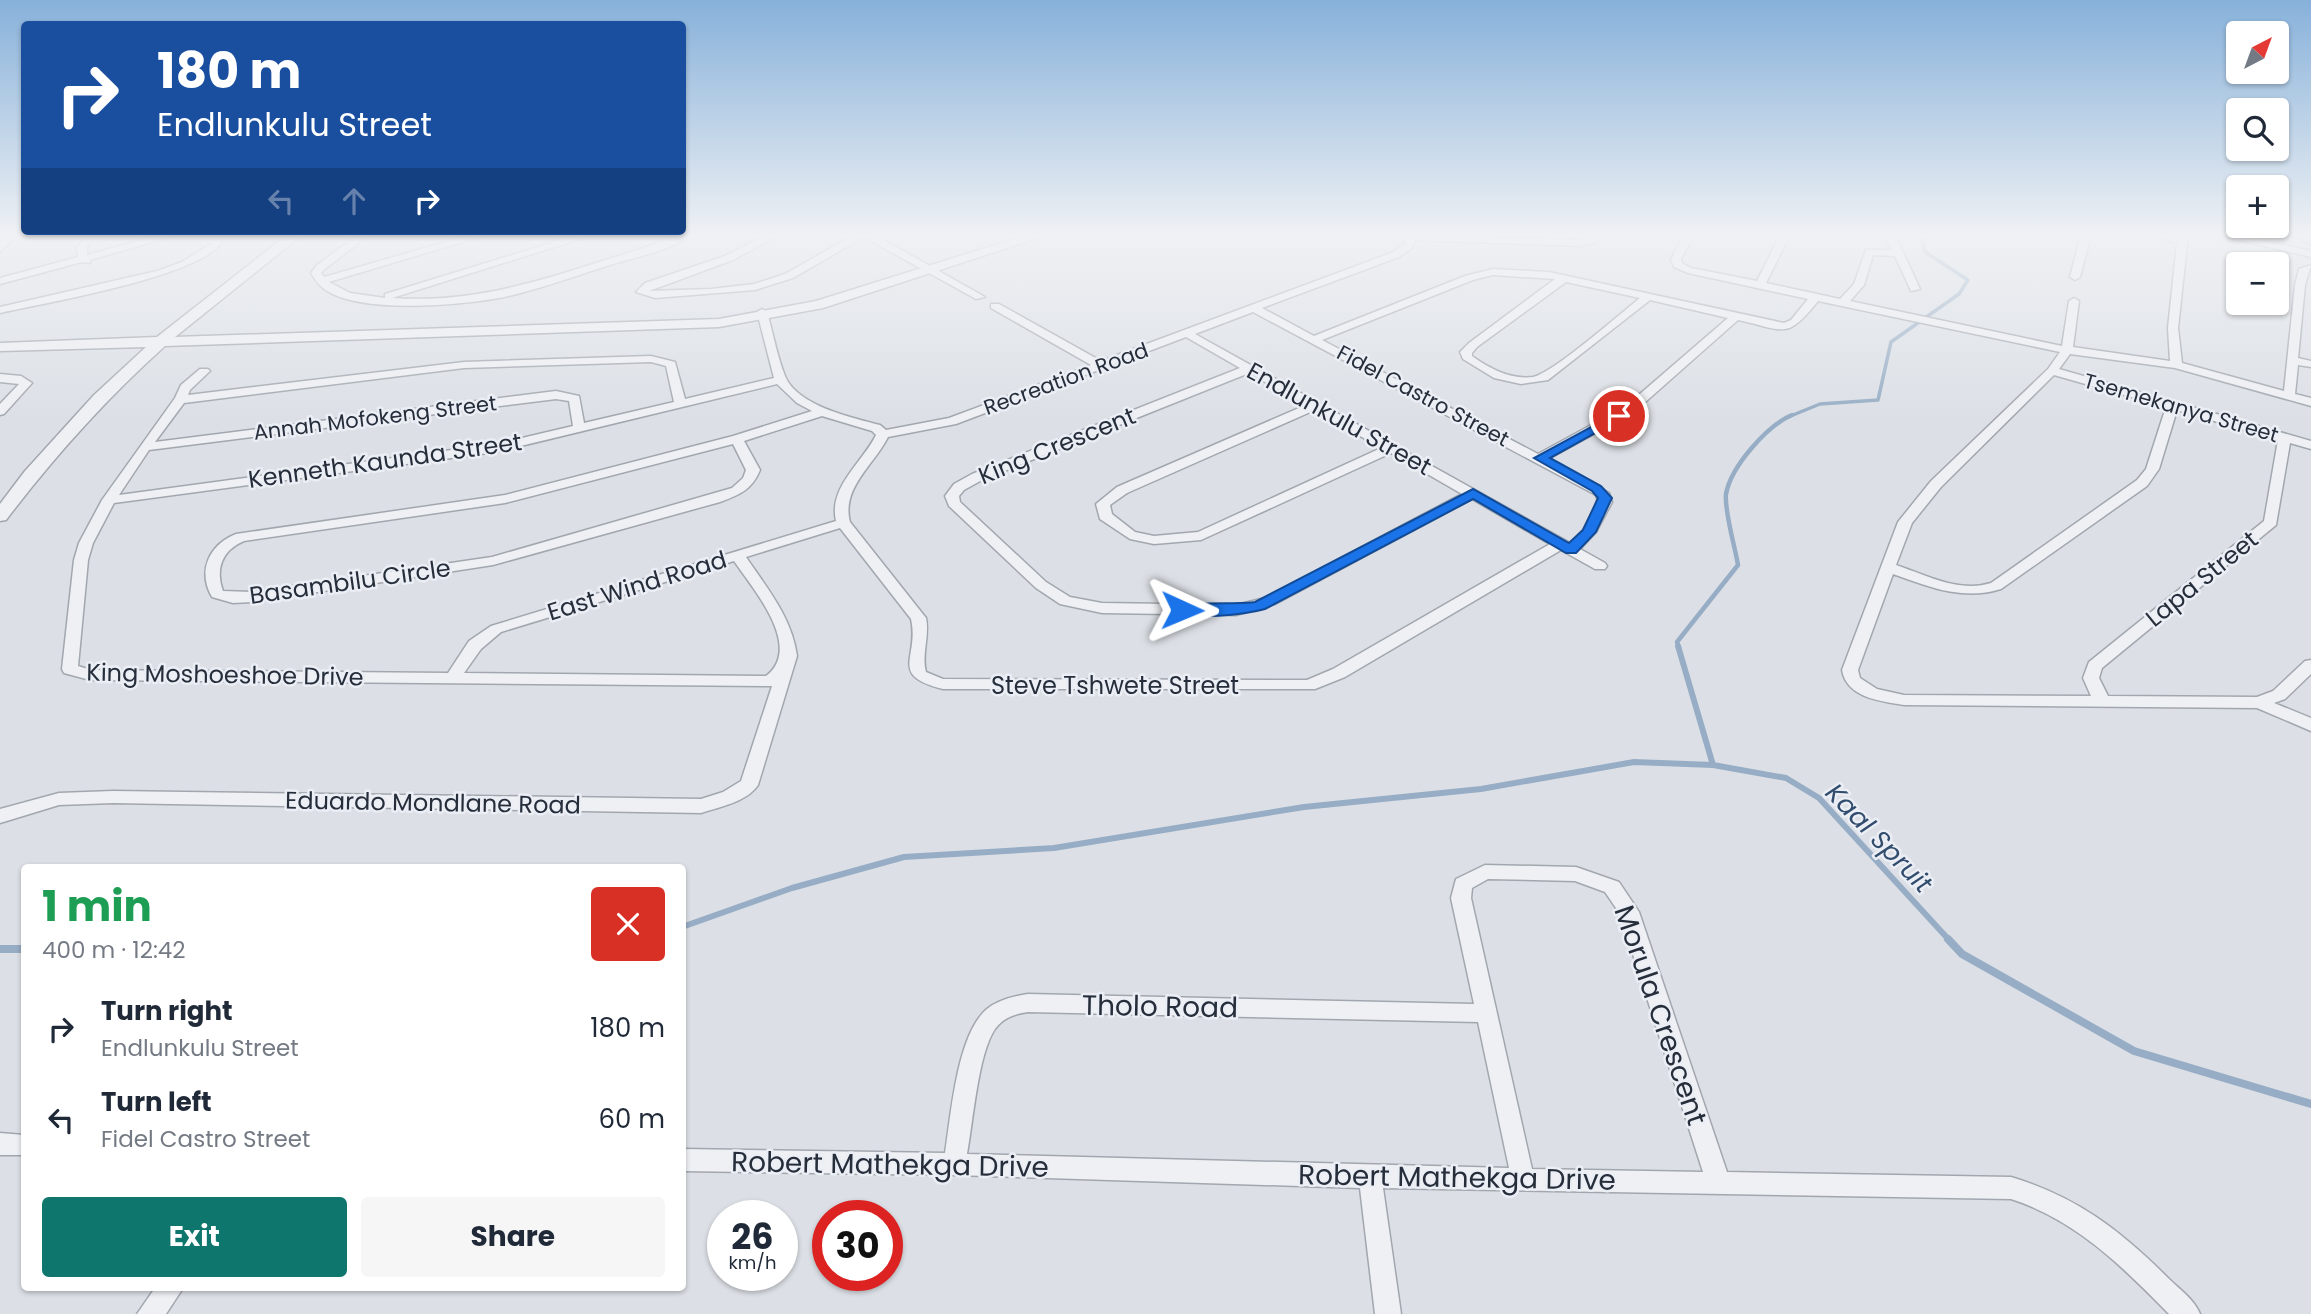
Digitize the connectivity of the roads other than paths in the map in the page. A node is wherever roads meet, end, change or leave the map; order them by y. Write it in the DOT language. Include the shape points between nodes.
graph roads {
  1 [pos="57,296"];
  2 [pos="212,296"];
  3 [pos="347,296"];
  4 [pos="392,296"];
  5 [pos="487,296"];
  6 [pos="847,296"];
  7 [pos="979,296"];
  8 [pos="1288,296"];
  9 [pos="1423,296"];
  10 [pos="1539,296"];
  11 [pos="1645,296"];
  12 [pos="1812,296"];
  13 [pos="1848,296"];
  14 [pos="2176,296"];
  15 [pos="2300,296"];
  16 [pos="1648,297"];
  17 [pos="1815,297"];
  18 [pos="377,301"];
  19 [pos="2074,301"];
  20 [pos="1843,302"];
  21 [pos="1255,309"];
  22 [pos="0,310"];
  23 [pos="763,314"];
  24 [pos="1736,316"];
  25 [pos="1188,334"];
  26 [pos="162,339"];
  27 [pos="1315,339"];
  28 [pos="0,347"];
  29 [pos="2067,350"];
  30 [pos="2292,360"];
  31 [pos="2311,364"];
  32 [pos="1100,365"];
  33 [pos="2176,365"];
  34 [pos="1249,369"];
  35 [pos="2052,370"];
  36 [pos="204,371"];
  37 [pos="0,378"];
  38 [pos="780,380"];
  39 [pos="2289,396"];
  40 [pos="180,400"];
  41 [pos="2311,402"];
  42 [pos="680,403"];
  43 [pos="1315,406"];
  44 [pos="2172,406"];
  45 [pos="0,411"];
  46 [pos="819,413"];
  47 [pos="579,428"];
  48 [pos="883,434"];
  49 [pos="2285,438"];
  50 [pos="737,439"];
  51 [pos="2311,445"];
  52 [pos="146,447"];
  53 [pos="1390,449"];
  54 [pos="1541,458"];
  55 [pos="1473,493"];
  56 [pos="109,500"];
  57 [pos="0,516"];
  58 [pos="843,523"];
  59 [pos="1566,547"];
  60 [pos="738,556"];
  61 [pos="1600,566"];
  62 [pos="1887,567"];
  63 [pos="2311,665"];
  64 [pos="783,675"];
  65 [pos="452,679"];
  66 [pos="2102,701"];
  67 [pos="2259,703"];
  68 [pos="2311,725"];
  69 [pos="0,816"];
  70 [pos="1485,1013"];
  71 [pos="0,1144"];
  72 [pos="21,1145"];
  73 [pos="686,1160"];
  74 [pos="954,1164"];
  75 [pos="1370,1177"];
  76 [pos="1523,1179"];
  77 [pos="1718,1181"];
  78 [pos="169,1291"];
  79 [pos="150,1314"];
  80 [pos="1388,1314"];
  81 [pos="2187,1314"];
  1 -- 22 [label="street"];
  2 -- 26 [label="street"];
  3 -- 18 [label="street"];
  4 -- 18 [label="street"];
  5 -- 18 [label="street"];
  6 -- 23 [label="street"];
  7 -- 32 [label="street" via="998,298 995,306"];
  8 -- 21 [label="street, Recreation Road"];
  9 -- 27 [label="street"];
  10 -- 16 [label="street" via="1473,345 1467,357 1516,382 1538,382"];
  11 -- 16 [label="street"];
  12 -- 17 [label="street"];
  13 -- 20 [label="street"];
  14 -- 33 [label="street"];
  15 -- 30 [label="street"];
  16 -- 24 [label="street"];
  17 -- 20 [label="street"];
  17 -- 24 [label="street" via="1789,326"];
  19 -- 29 [label="street"];
  20 -- 29 [label="street"];
  21 -- 25 [label="street, Recreation Road"];
  21 -- 27 [label="street, Fidel Castro Street"];
  23 -- 26 [label="street" via="630,326"];
  23 -- 38 [label="street"];
  24 -- 54 [label="street" via="1630,410"];
  25 -- 32 [label="street, Recreation Road"];
  25 -- 34 [label="street, Endlunkulu Street"];
  26 -- 28 [label="street"];
  26 -- 57 [label="street" via="55,446"];
  27 -- 54 [label="street, Fidel Castro Street"];
  29 -- 33 [label="street"];
  29 -- 35 [label="street"];
  30 -- 31 [label="street"];
  30 -- 39 [label="street"];
  32 -- 48 [label="street, Recreation Road" via="952,421"];
  33 -- 39 [label="street"];
  34 -- 43 [label="street, Endlunkulu Street"];
  34 -- 55 [label="street, King Crescent" via="977,477 959,487 952,496 954,503 1041,585 1065,601 1102,608 1236,610 1270,601"];
  35 -- 44 [label="street, Tsemekanya Street"];
  35 -- 62 [label="street" via="1919,502 1905,522"];
  36 -- 40 [label="street, King Moshoeshoe Drive" via="183,390"];
  37 -- 45 [label="street" via="26,383"];
  38 -- 42 [label="street, Kenneth Kaunda Street"];
  38 -- 46 [label="street"];
  39 -- 41 [label="street"];
  40 -- 42 [label="street" via="464,365 651,359 671,365"];
  40 -- 52 [label="street, King Moshoeshoe Drive"];
  42 -- 47 [label="street, Kenneth Kaunda Street"];
  43 -- 53 [label="street, Endlunkulu Street"];
  43 -- 53 [label="street" via="1122,490 1103,504 1105,516 1120,530 1142,538 1201,536"];
  44 -- 49 [label="street, Tsemekanya Street"];
  44 -- 62 [label="street" via="2152,469 2142,483 1996,586 1965,590"];
  46 -- 48 [label="street" via="876,428"];
  46 -- 50 [label="street, Basambilu Circle"];
  47 -- 52 [label="street, Annah Mofokeng Street" via="575,399 556,395"];
  47 -- 56 [label="street, Kenneth Kaunda Street" via="465,454"];
  48 -- 58 [label="street" via="840,503"];
  49 -- 51 [label="street, Tsemekanya Street"];
  49 -- 66 [label="street, Lapa Street" via="2272,522 2095,666 2091,678"];
  50 -- 50 [label="street, Basambilu Circle" via="506,499 241,537 216,552 214,587 225,597 252,597 493,561 576,539 737,491 753,470"];
  52 -- 56 [label="street, King Moshoeshoe Drive"];
  53 -- 55 [label="street, Endlunkulu Street"];
  54 -- 59 [label="street, Fidel Castro Street" via="1596,488 1605,498 1589,532"];
  55 -- 59 [label="street, Endlunkulu Street"];
  56 -- 65 [label="street, King Moshoeshoe Drive" via="81,560 70,669 90,675"];
  58 -- 59 [label="street, Steve Tshwete Street" via="918,618 923,633 918,675 930,682 956,685 1309,685 1339,673"];
  58 -- 60 [label="street, East Wind Road"];
  59 -- 61 [label="street, Endlunkulu Street"];
  60 -- 64 [label="street" via="791,644 789,666"];
  60 -- 65 [label="street, East Wind Road" via="496,629 475,645"];
  62 -- 66 [label="street" via="1850,670 1860,687 1888,698"];
  63 -- 67 [label="street" via="2279,695"];
  64 -- 65 [label="street, King Moshoeshoe Drive" via="770,681"];
  64 -- 69 [label="street, Eduardo Mondlane Road" via="748,785 701,806 113,797 60,799"];
  66 -- 67 [label="street"];
  67 -- 68 [label="street"];
  70 -- 74 [label="street, Tholo Road" via="1009,1006 994,1016 981,1034"];
  70 -- 76 [label="street, Morula Crescent"];
  70 -- 77 [label="street, Morula Crescent" via="1461,898 1468,878 1485,872 1576,874 1612,887 1629,912"];
  71 -- 72 [label="street"];
  73 -- 74 [label="street, Robert Mathekga Drive"];
  74 -- 75 [label="street, Robert Mathekga Drive"];
  75 -- 76 [label="street, Robert Mathekga Drive"];
  75 -- 80 [label="street"];
  76 -- 77 [label="street, Robert Mathekga Drive"];
  77 -- 81 [label="street, Robert Mathekga Drive" via="1995,1186 2030,1192 2106,1236"];
  78 -- 79 [label="street"];
}
